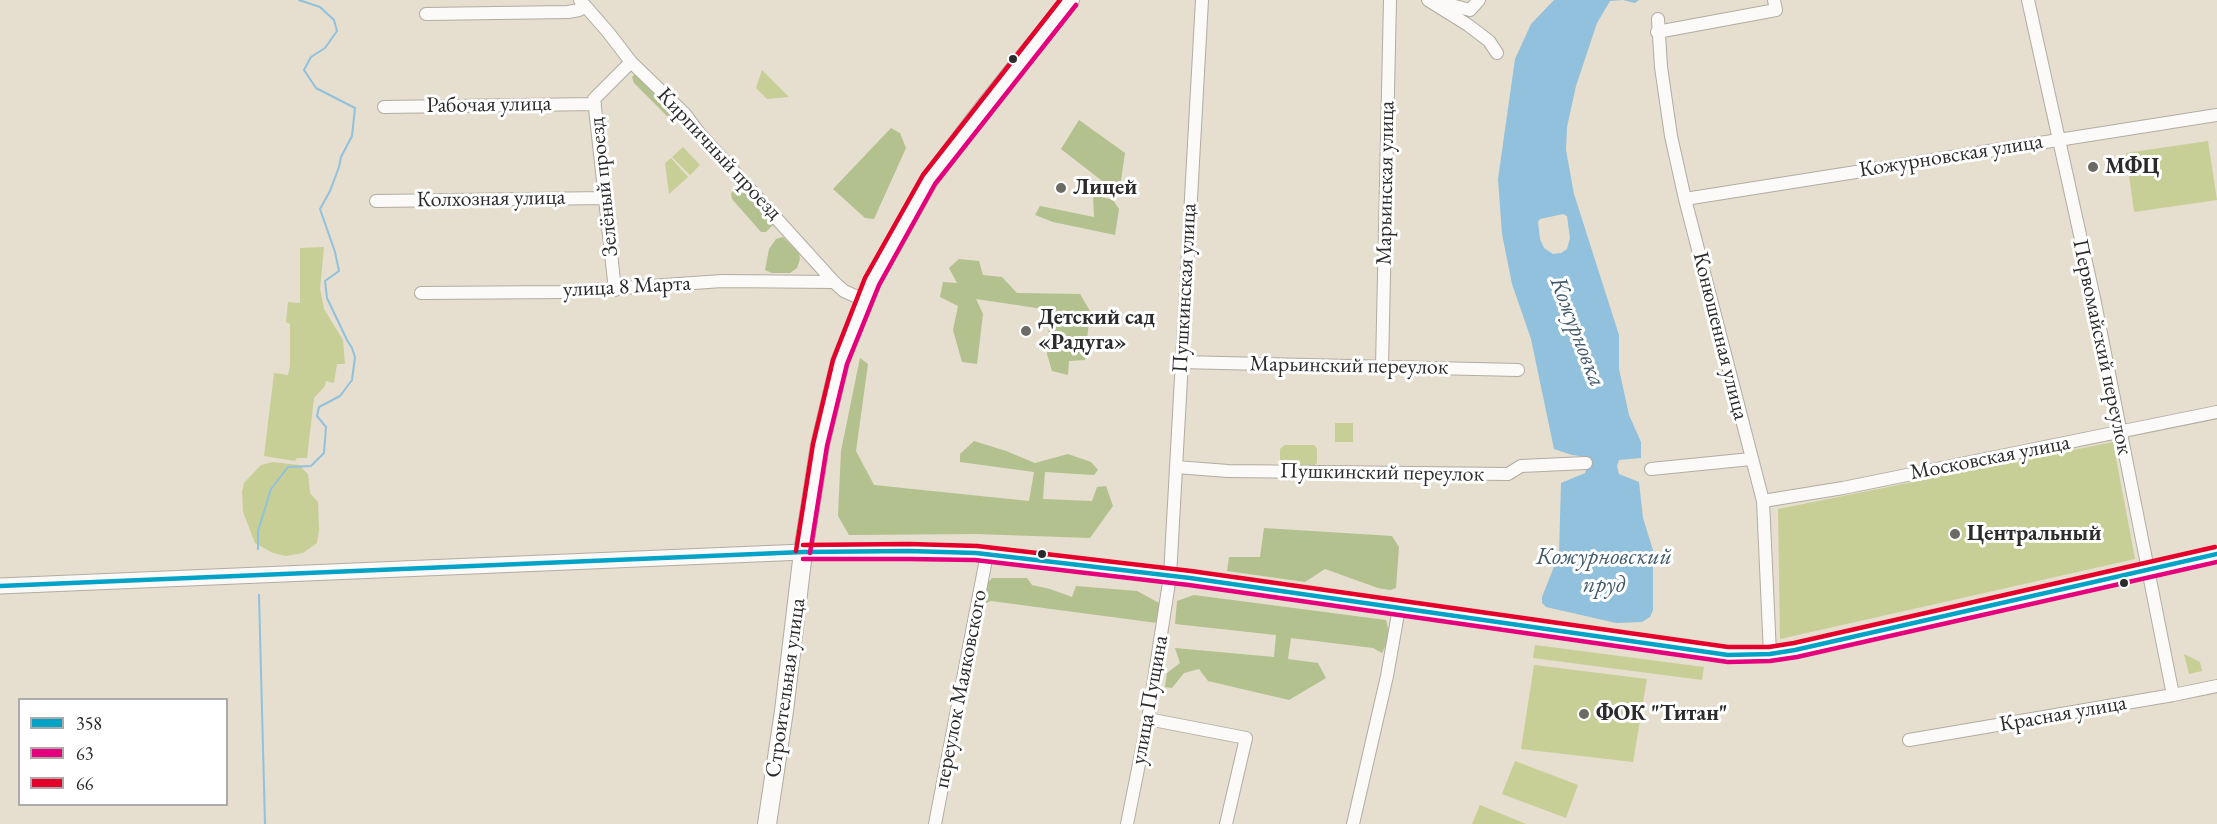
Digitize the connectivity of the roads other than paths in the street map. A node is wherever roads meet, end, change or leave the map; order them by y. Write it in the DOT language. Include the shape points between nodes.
graph roads {
  1 [pos="1070,0"];
  2 [pos="1202,0"];
  3 [pos="1390,0"];
  4 [pos="1430,0"];
  5 [pos="1479,0"];
  6 [pos="1774,0"];
  7 [pos="2028,0"];
  8 [pos="582,3"];
  9 [pos="426,14"];
  10 [pos="1497,53"];
  11 [pos="631,62"];
  12 [pos="595,104"];
  13 [pos="384,106"];
  14 [pos="2217,115"];
  15 [pos="2058,139"];
  16 [pos="605,198"];
  17 [pos="1684,199"];
  18 [pos="376,201"];
  19 [pos="834,282"];
  20 [pos="615,290"];
  21 [pos="421,293"];
  22 [pos="864,300"];
  23 [pos="1180,362"];
  24 [pos="1382,367"];
  25 [pos="1518,370"];
  26 [pos="2217,412"];
  27 [pos="2120,432"];
  28 [pos="1751,459"];
  29 [pos="1586,463"];
  30 [pos="1176,467"];
  31 [pos="1651,469"];
  32 [pos="1763,501"];
  33 [pos="803,552"];
  34 [pos="987,554"];
  35 [pos="2217,554"];
  36 [pos="2147,569"];
  37 [pos="1170,576"];
  38 [pos="0,585"];
  39 [pos="1400,608"];
  40 [pos="1770,654"];
  41 [pos="2217,686"];
  42 [pos="2173,695"];
  43 [pos="1149,718"];
  44 [pos="1909,740"];
  45 [pos="767,824"];
  46 [pos="935,824"];
  47 [pos="1127,824"];
  48 [pos="1226,824"];
  49 [pos="1353,824"];
  1 -- 22 [label="highway, Строительная улица" via="929,180"];
  2 -- 23 [label="street, Пушкинская улица"];
  3 -- 24 [label="street, Марьинская улица"];
  4 -- 5 [label="street" via="1470,10"];
  4 -- 10 [label="street" via="1489,41"];
  6 -- 17 [label="street, Конюшенная улица" via="1776,10 1658,26 1671,136"];
  7 -- 15 [label="street, Первомайский переулок"];
  8 -- 9 [label="street" via="579,10 568,12"];
  8 -- 11 [label="street, Кирпичный проезд"];
  11 -- 12 [label="street, Зелёный проезд" via="594,99"];
  11 -- 19 [label="street, Кирпичный проезд" via="685,114"];
  12 -- 13 [label="street, Рабочая улица"];
  12 -- 16 [label="street, Зелёный проезд"];
  14 -- 15 [label="street, Кожурновская улица"];
  15 -- 17 [label="street, Кожурновская улица"];
  15 -- 27 [label="street, Первомайский переулок"];
  16 -- 18 [label="street, Колхозная улица"];
  16 -- 20 [label="street, Зелёный проезд"];
  17 -- 28 [label="street, Конюшенная улица"];
  19 -- 20 [label="street, улица 8 Марта" via="722,281"];
  19 -- 22 [label="street, Кирпичный проезд"];
  20 -- 21 [label="street, улица 8 Марта"];
  22 -- 33 [label="highway, Строительная улица" via="837,373 820,445"];
  23 -- 24 [label="street, Марьинский переулок"];
  23 -- 30 [label="street, Пушкинская улица"];
  24 -- 25 [label="street, Марьинский переулок"];
  26 -- 27 [label="street, Московская улица"];
  27 -- 32 [label="street, Московская улица"];
  27 -- 36 [label="street, Первомайский переулок"];
  28 -- 31 [label="street"];
  28 -- 32 [label="street, Конюшенная улица"];
  29 -- 30 [label="street, Пушкинский переулок" via="1521,466 1508,474"];
  30 -- 37 [label="street, Пушкинская улица"];
  32 -- 40 [label="street, Конюшенная улица"];
  33 -- 34 [label="main road"];
  33 -- 38 [label="main road"];
  33 -- 45 [label="highway, Строительная улица"];
  34 -- 37 [label="main road"];
  34 -- 46 [label="street, переулок Маяковского"];
  35 -- 36 [label="main road"];
  36 -- 40 [label="main road"];
  36 -- 42 [label="street, Первомайский переулок"];
  37 -- 39 [label="main road"];
  37 -- 43 [label="street, улица Пущина"];
  39 -- 40 [label="main road" via="1695,651"];
  39 -- 49 [label="street"];
  41 -- 42 [label="street, Красная улица"];
  42 -- 44 [label="street, Красная улица"];
  43 -- 47 [label="street, улица Пущина"];
  43 -- 48 [label="street" via="1246,738"];
}
